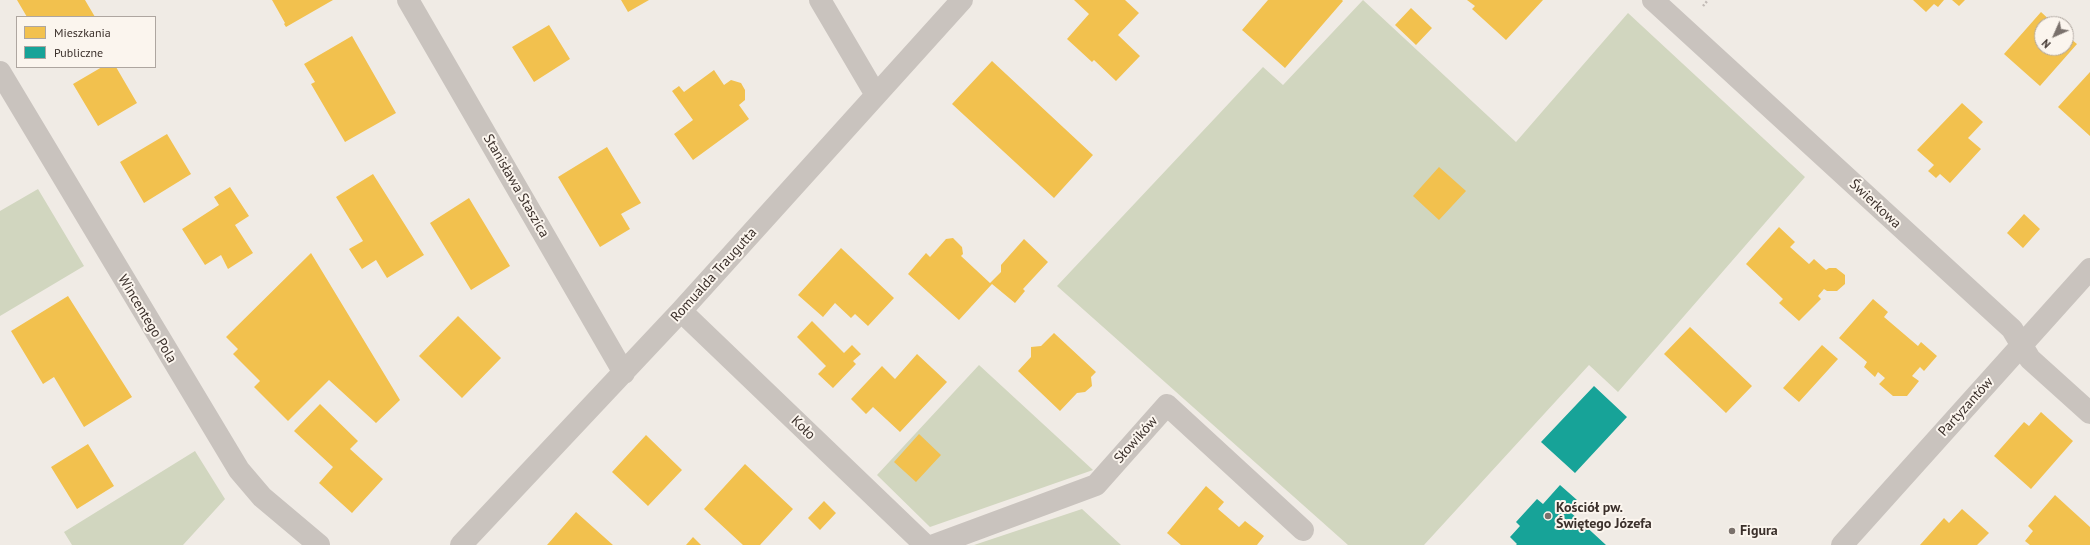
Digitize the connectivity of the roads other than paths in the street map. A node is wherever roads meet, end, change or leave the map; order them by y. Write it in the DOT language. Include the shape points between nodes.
graph roads {
  1 [pos="408,0"];
  2 [pos="820,0"];
  3 [pos="962,0"];
  4 [pos="1665,4"];
  5 [pos="0,72"];
  6 [pos="876,95"];
  7 [pos="2090,269"];
  8 [pos="681,311"];
  9 [pos="2023,344"];
  10 [pos="624,373"];
  11 [pos="2090,413"];
  12 [pos="1304,530"];
  13 [pos="319,545"];
  14 [pos="461,545"];
  15 [pos="925,545"];
  16 [pos="934,545"];
  17 [pos="1842,545"];
  1 -- 10 [label="street, Stanisława Staszica"];
  2 -- 6 [label="street"];
  3 -- 6 [label="street, Romualda Traugutta"];
  4 -- 9 [label="street, Świerkowa" via="2007,324"];
  5 -- 13 [label="street, Wincentego Pola" via="239,470 262,497"];
  6 -- 8 [label="street, Romualda Traugutta"];
  7 -- 9 [label="street, Partyzantów"];
  8 -- 10 [label="street, Romualda Traugutta"];
  8 -- 15 [label="street, Koło"];
  9 -- 11 [label="street, Świerkowa" via="2030,359"];
  9 -- 17 [label="street, Partyzantów"];
  10 -- 14 [label="street, Romualda Traugutta"];
  12 -- 16 [label="street, Słowików" via="1167,405 1096,485"];
}
